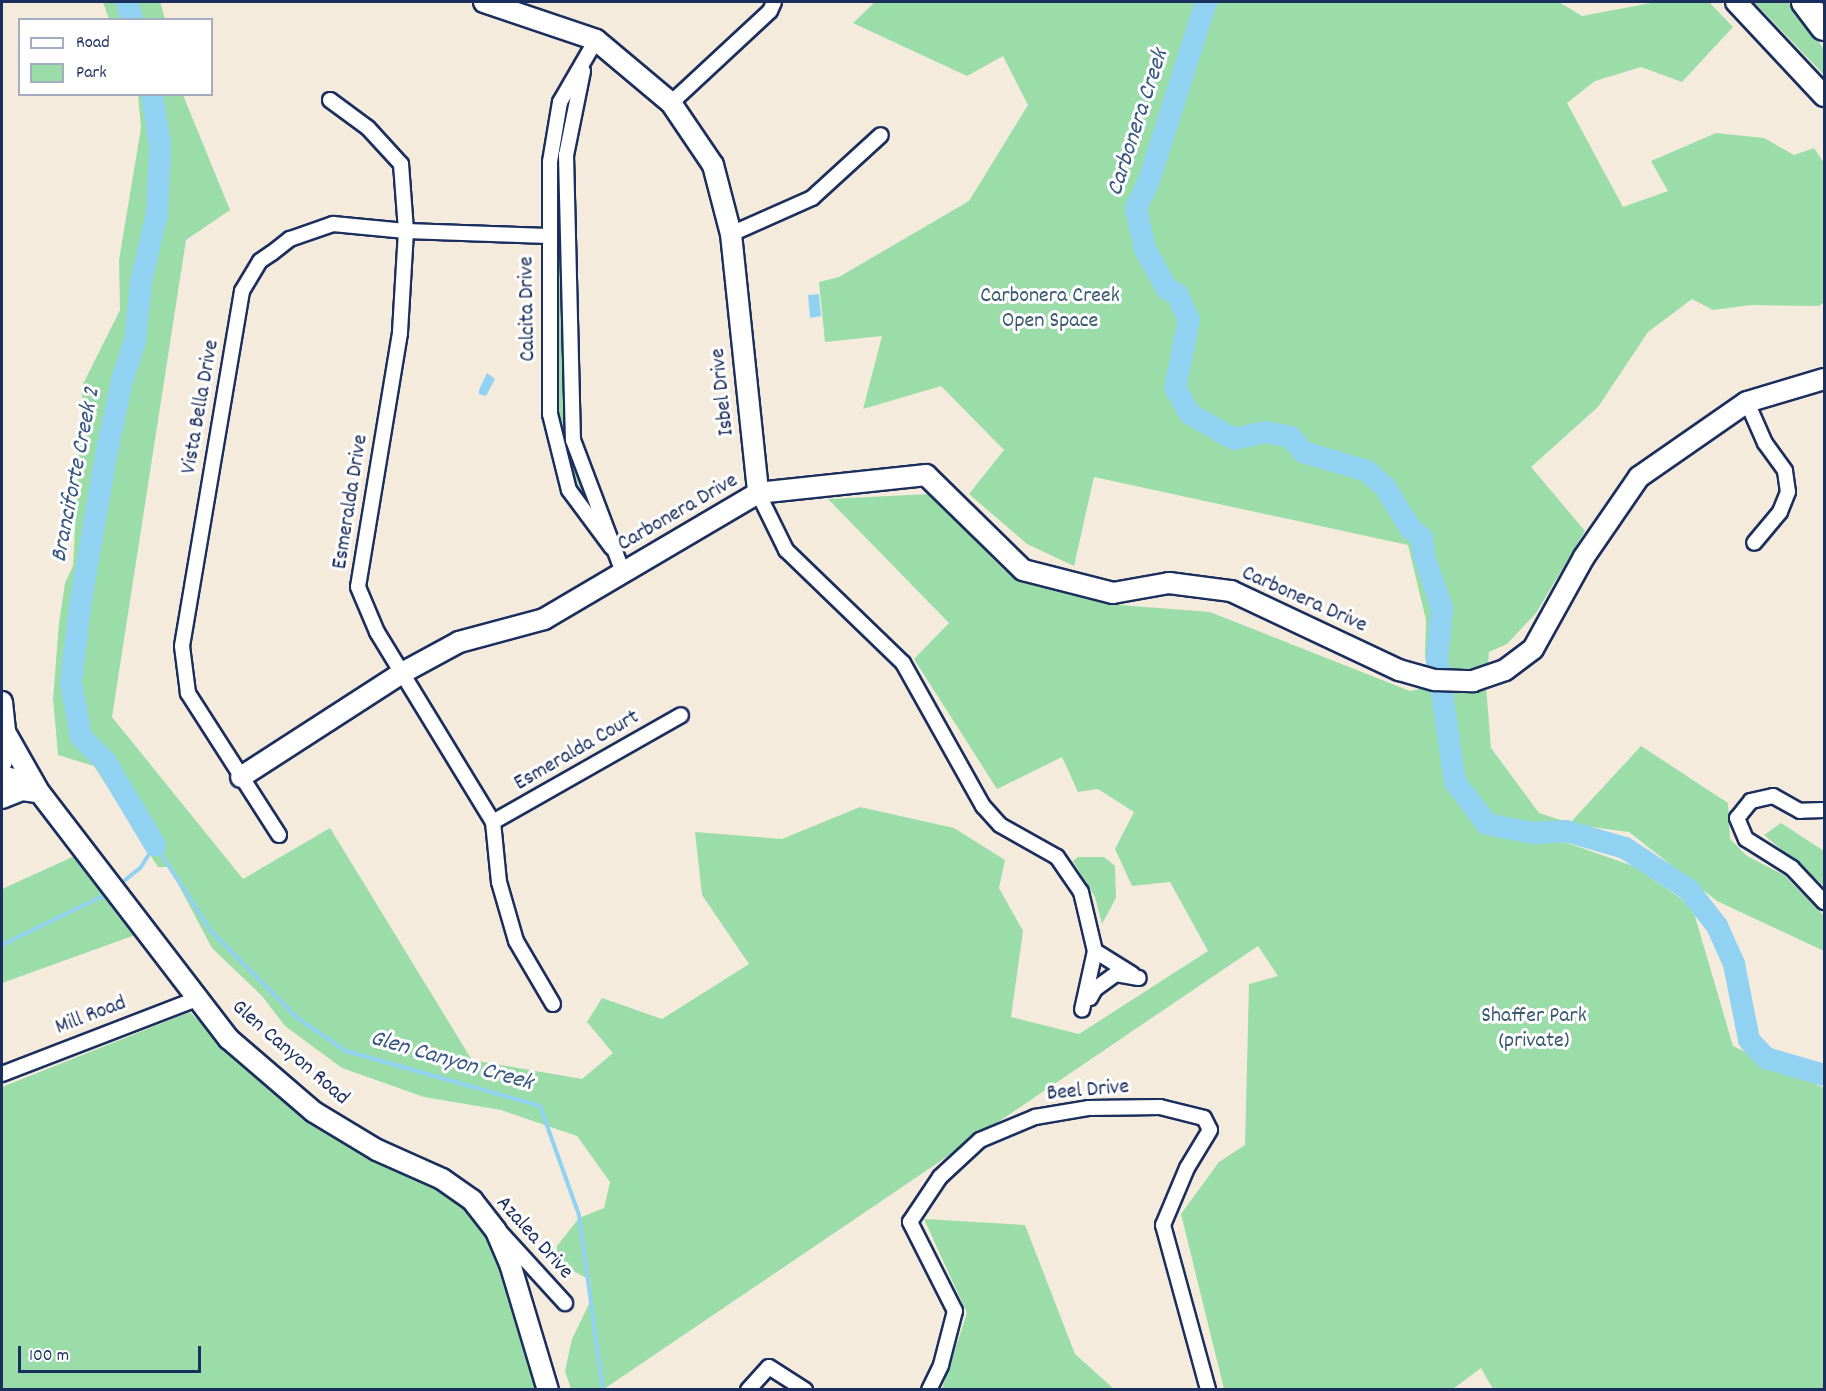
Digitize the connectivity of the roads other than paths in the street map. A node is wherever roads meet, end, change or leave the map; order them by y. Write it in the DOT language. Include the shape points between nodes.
graph roads {
  1 [pos="484,2"];
  2 [pos="774,2"];
  3 [pos="1736,2"];
  4 [pos="1805,2"];
  5 [pos="1824,27"];
  6 [pos="596,40"];
  7 [pos="586,60"];
  8 [pos="1824,96"];
  9 [pos="330,100"];
  10 [pos="671,103"];
  11 [pos="881,135"];
  12 [pos="406,231"];
  13 [pos="731,234"];
  14 [pos="548,236"];
  15 [pos="1824,379"];
  16 [pos="1747,402"];
  17 [pos="758,494"];
  18 [pos="1754,543"];
  19 [pos="612,548"];
  20 [pos="623,572"];
  21 [pos="402,673"];
  22 [pos="2,702"];
  23 [pos="681,715"];
  24 [pos="5,732"];
  25 [pos="2,762"];
  26 [pos="2,776"];
  27 [pos="241,777"];
  28 [pos="39,793"];
  29 [pos="2,798"];
  30 [pos="1824,810"];
  31 [pos="493,822"];
  32 [pos="279,835"];
  33 [pos="1824,903"];
  34 [pos="1095,951"];
  35 [pos="196,999"];
  36 [pos="553,1004"];
  37 [pos="2,1074"];
  38 [pos="472,1200"];
  39 [pos="565,1303"];
  40 [pos="548,1389"];
  41 [pos="748,1389"];
  42 [pos="805,1389"];
  43 [pos="929,1389"];
  44 [pos="1208,1389"];
  1 -- 6 [label="street, Isbel Drive"];
  2 -- 10 [label="street" via="770,11"];
  3 -- 8 [label="street"];
  4 -- 5 [label="highway"];
  6 -- 7 [label="street, Calcita Drive"];
  6 -- 10 [label="street, Isbel Drive"];
  7 -- 14 [label="street, Calcita Drive" via="560,102 550,162"];
  7 -- 19 [label="street, Calcita Drive" via="566,155 573,440"];
  9 -- 12 [label="street, Esmeralda Drive" via="368,128 401,164"];
  10 -- 13 [label="street, Isbel Drive" via="713,165"];
  11 -- 13 [label="street" via="812,198"];
  12 -- 14 [label="street, Vista Bella Drive"];
  12 -- 21 [label="street, Esmeralda Drive" via="400,333 358,587 377,632"];
  12 -- 27 [label="street, Vista Bella Drive" via="333,224 290,239 260,261 242,291 182,646 188,693"];
  13 -- 17 [label="street, Isbel Drive"];
  14 -- 19 [label="street, Calcita Drive" via="550,414 569,490"];
  15 -- 16 [label="street, Carbonera Drive"];
  16 -- 17 [label="street, Carbonera Drive" via="1639,477 1584,558 1533,649 1505,670 1473,681 1436,680 1399,670 1231,591 1169,583 1113,593 1023,570 926,475"];
  16 -- 18 [label="street" via="1765,443 1785,471 1788,492 1780,512"];
  17 -- 20 [label="street, Carbonera Drive"];
  17 -- 34 [label="street, Isbel Drive" via="786,550 903,663 983,806 1000,825 1057,857 1081,892"];
  19 -- 20 [label="street, Calcita Drive"];
  20 -- 21 [label="street, Carbonera Drive" via="544,619 459,642"];
  21 -- 27 [label="street, Carbonera Drive"];
  21 -- 31 [label="street, Esmeralda Drive"];
  22 -- 24 [label="street"];
  23 -- 31 [label="street, Esmeralda Court"];
  24 -- 25 [label="street"];
  24 -- 28 [label="street"];
  26 -- 28 [label="street, Glen Canyon Road" via="21,781"];
  27 -- 32 [label="street, Vista Bella Drive"];
  28 -- 29 [label="street" via="22,790"];
  28 -- 35 [label="street, Glen Canyon Road" via="82,844"];
  30 -- 33 [label="street" via="1800,811 1773,796 1750,801 1737,818 1746,839 1792,868"];
  31 -- 36 [label="street, Esmeralda Drive" via="500,882 516,941"];
  34 -- 34 [label="street" via="1091,983 1082,1010 1095,989 1116,974 1139,978"];
  35 -- 37 [label="street, Mill Road"];
  35 -- 38 [label="street, Glen Canyon Road" via="229,1039 314,1112 377,1150 442,1179"];
  38 -- 39 [label="street, Azalea Drive"];
  38 -- 40 [label="street, Glen Canyon Road" via="496,1231 511,1267"];
  41 -- 42 [label="street" via="769,1367"];
  43 -- 44 [label="street, Beel Drive" via="941,1365 955,1311 910,1222 940,1177 980,1140 1035,1117 1089,1108 1160,1107 1204,1118 1210,1130 1187,1168 1163,1225"];
}
